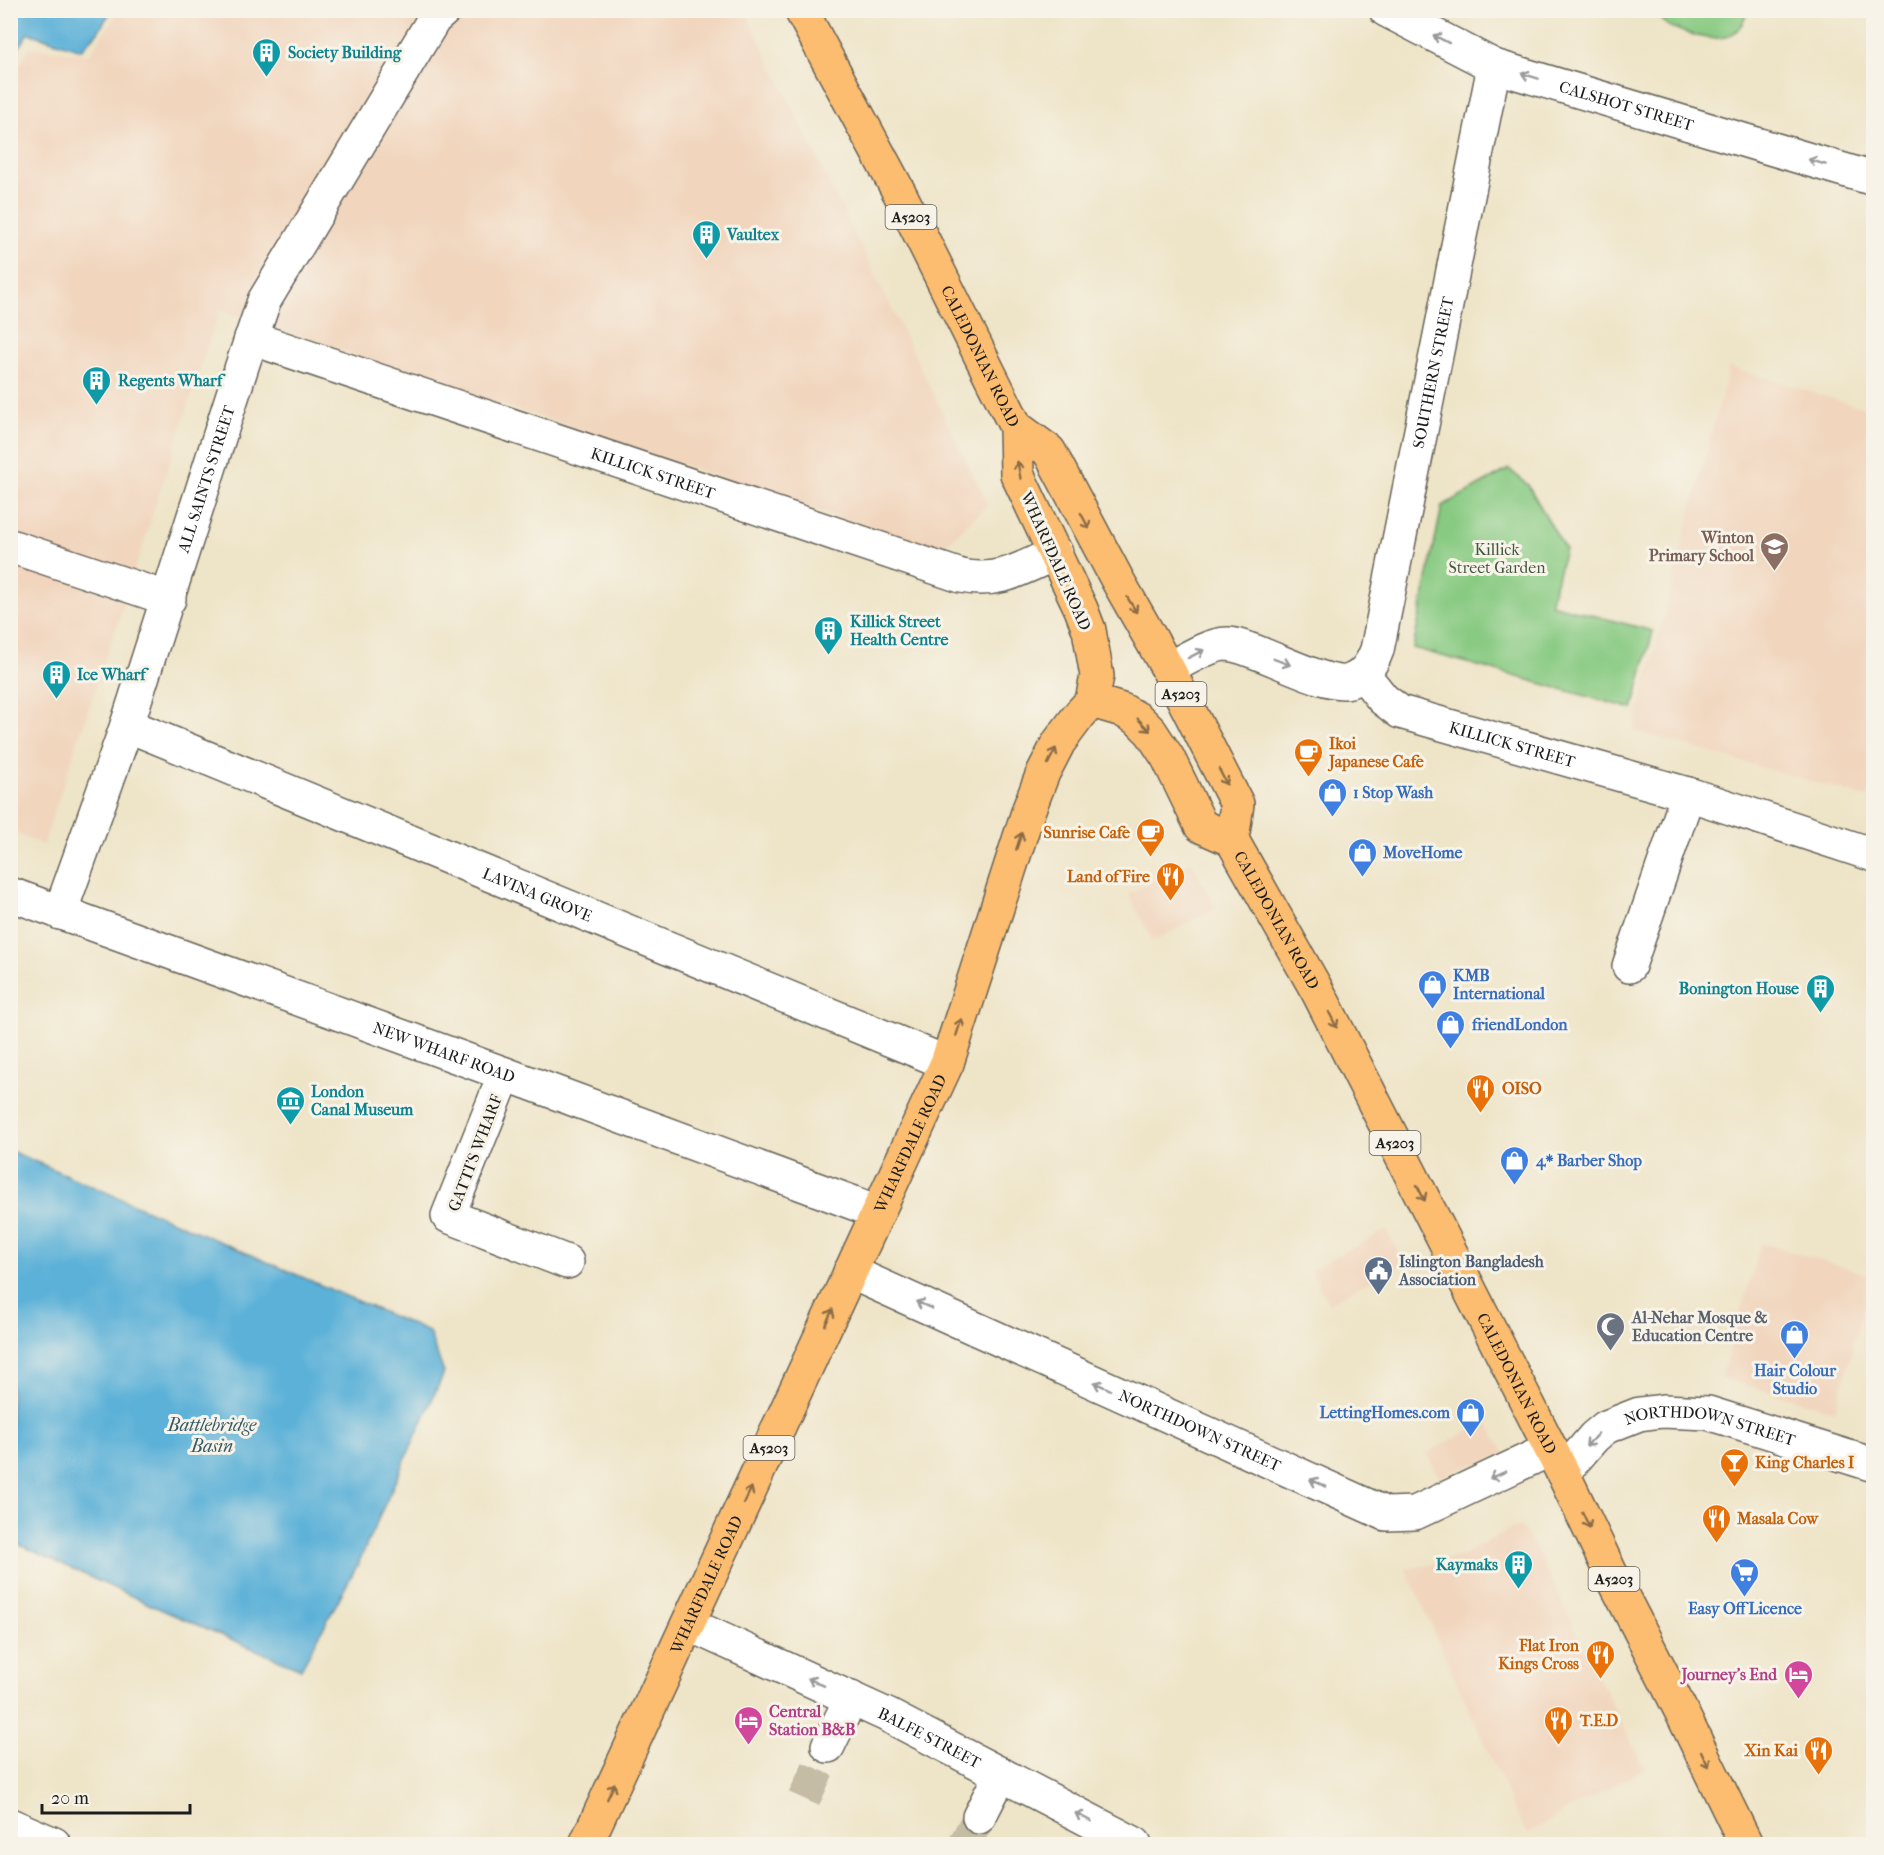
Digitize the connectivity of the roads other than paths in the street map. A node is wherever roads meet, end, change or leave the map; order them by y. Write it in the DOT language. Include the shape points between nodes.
graph roads {
  1 [pos="444,10"];
  2 [pos="801,10"];
  3 [pos="1386,10"];
  4 [pos="1494,66"];
  5 [pos="1874,179"];
  6 [pos="251,338"];
  7 [pos="1016,427"];
  8 [pos="10,546"];
  9 [pos="1056,553"];
  10 [pos="169,599"];
  11 [pos="1168,669"];
  12 [pos="1363,674"];
  13 [pos="1092,701"];
  14 [pos="128,725"];
  15 [pos="1688,794"];
  16 [pos="1232,840"];
  17 [pos="1874,855"];
  18 [pos="10,894"];
  19 [pos="60,913"];
  20 [pos="1629,966"];
  21 [pos="947,1063"];
  22 [pos="505,1074"];
  23 [pos="878,1212"];
  24 [pos="567,1262"];
  25 [pos="850,1272"];
  26 [pos="1557,1461"];
  27 [pos="1874,1465"];
  28 [pos="688,1624"];
  29 [pos="851,1698"];
  30 [pos="828,1746"];
  31 [pos="1001,1774"];
  32 [pos="979,1817"];
  33 [pos="10,1825"];
  34 [pos="54,1845"];
  35 [pos="586,1845"];
  36 [pos="1135,1845"];
  37 [pos="1746,1845"];
  1 -- 6 [label="street, ALL SAINTS STREET" via="434,19 264,301"];
  2 -- 7 [label="main road, CALEDONIAN ROAD / A5203" via="900,194"];
  4 -- 3 [label="street, CALSHOT STREET, one-way"];
  5 -- 4 [label="street, CALSHOT STREET, one-way"];
  4 -- 12 [label="street, SOUTHERN STREET" via="1377,650"];
  6 -- 9 [label="street, KILLICK STREET" via="961,576 996,578"];
  6 -- 10 [label="street, ALL SAINTS STREET"];
  9 -- 7 [label="main road, WHARFDALE ROAD / A5203, one-way" via="1017,474"];
  7 -- 11 [label="main road, CALEDONIAN ROAD / A5203, one-way" via="1048,451"];
  8 -- 10 [label="street"];
  9 -- 13 [label="main road, WHARFDALE ROAD / A5203" via="1089,630 1096,676"];
  10 -- 14 [label="street, ALL SAINTS STREET"];
  11 -- 12 [label="street, one-way" via="1226,644 1334,682 1349,681"];
  11 -- 16 [label="main road, CALEDONIAN ROAD / A5203, one-way" via="1237,804"];
  12 -- 15 [label="street, KILLICK STREET" via="1383,699 1400,712"];
  13 -- 16 [label="main road, A5203, one-way" via="1138,719 1168,758 1201,826"];
  21 -- 13 [label="main road, WHARFDALE ROAD / A5203, one-way" via="1043,773 1059,742"];
  14 -- 19 [label="street, ALL SAINTS STREET"];
  14 -- 21 [label="street, LAVINA GROVE"];
  15 -- 17 [label="street, KILLICK STREET"];
  15 -- 20 [label="street"];
  16 -- 26 [label="main road, CALEDONIAN ROAD / A5203, one-way" via="1319,994"];
  18 -- 19 [label="street, NEW WHARF ROAD"];
  19 -- 22 [label="street, NEW WHARF ROAD"];
  21 -- 23 [label="main road, WHARFDALE ROAD / A5203"];
  22 -- 23 [label="street, NEW WHARF ROAD"];
  22 -- 24 [label="street, GATTI'S WHARF" via="448,1216"];
  23 -- 25 [label="main road, WHARFDALE ROAD / A5203"];
  26 -- 25 [label="street, NORTHDOWN STREET, one-way" via="1415,1513 1386,1514"];
  28 -- 25 [label="main road, WHARFDALE ROAD / A5203, one-way"];
  27 -- 26 [label="street, NORTHDOWN STREET, one-way" via="1708,1413 1663,1411 1639,1414 1606,1427"];
  26 -- 37 [label="main road, CALEDONIAN ROAD / A5203, one-way"];
  29 -- 28 [label="street, BALFE STREET, one-way"];
  35 -- 28 [label="main road, WHARFDALE ROAD / A5203, one-way"];
  29 -- 30 [label="street"];
  29 -- 31 [label="street, BALFE STREET"];
  31 -- 32 [label="street"];
  36 -- 31 [label="street, BALFE STREET, one-way"];
  33 -- 34 [label="street"];
}
